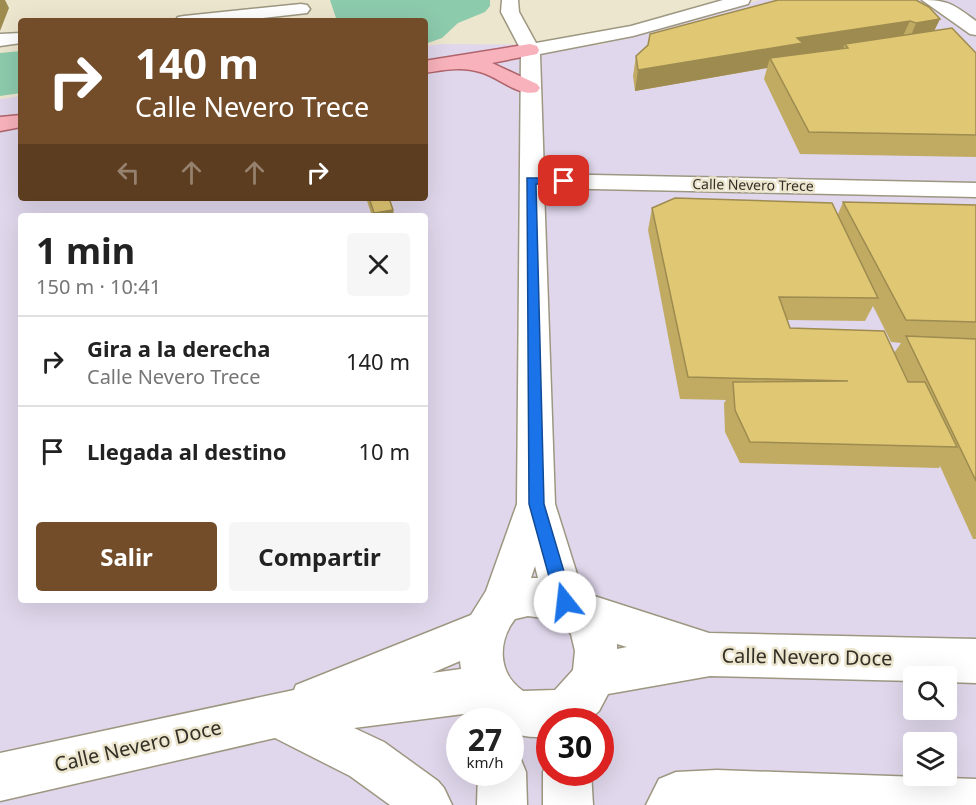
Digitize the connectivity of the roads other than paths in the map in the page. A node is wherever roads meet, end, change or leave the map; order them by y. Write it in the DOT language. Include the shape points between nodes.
graph roads {
  1 [pos="510,0"];
  2 [pos="742,0"];
  3 [pos="930,0"];
  4 [pos="301,10"];
  5 [pos="216,18"];
  6 [pos="976,30"];
  7 [pos="18,38"];
  8 [pos="0,40"];
  9 [pos="530,50"];
  10 [pos="428,52"];
  11 [pos="455,63"];
  12 [pos="428,66"];
  13 [pos="530,88"];
  14 [pos="18,107"];
  15 [pos="0,110"];
  16 [pos="18,121"];
  17 [pos="0,124"];
  18 [pos="531,168"];
  19 [pos="598,181"];
  20 [pos="976,190"];
  21 [pos="531,214"];
  22 [pos="536,504"];
  23 [pos="574,607"];
  24 [pos="493,617"];
  25 [pos="710,654"];
  26 [pos="976,661"];
  27 [pos="594,675"];
  28 [pos="499,704"];
  29 [pos="572,708"];
  30 [pos="277,715"];
  31 [pos="536,715"];
  32 [pos="0,777"];
  33 [pos="502,786"];
  34 [pos="567,786"];
  35 [pos="976,804"];
  36 [pos="427,805"];
  37 [pos="502,805"];
  38 [pos="568,805"];
  39 [pos="670,805"];
  1 -- 9 [label="street" via="510,12"];
  2 -- 9 [label="street" via="633,31"];
  3 -- 6 [label="street"];
  4 -- 5 [label="street"];
  7 -- 8 [label="street"];
  9 -- 10 [label="main road" via="467,48"];
  9 -- 11 [label="main road"];
  9 -- 13 [label="street"];
  11 -- 12 [label="main road"];
  11 -- 13 [label="main road" via="487,67"];
  13 -- 18 [label="street"];
  14 -- 15 [label="main road"];
  16 -- 17 [label="main road"];
  18 -- 19 [label="street, Calle Nevero Trece"];
  18 -- 21 [label="street"];
  19 -- 20 [label="street, Calle Nevero Trece"];
  19 -- 21 [label="street" via="560,196"];
  21 -- 22 [label="street"];
  22 -- 23 [label="street"];
  22 -- 24 [label="street"];
  23 -- 24 [label="street" via="528,597"];
  23 -- 25 [label="street, Calle Nevero Doce"];
  23 -- 27 [label="street" via="592,630 596,650"];
  24 -- 28 [label="street" via="480,649 482,669"];
  24 -- 30 [label="street, Calle Nevero Doce"];
  25 -- 26 [label="street, Calle Nevero Doce"];
  25 -- 27 [label="street, Calle Nevero Doce"];
  27 -- 29 [label="street"];
  28 -- 30 [label="street, Calle Nevero Doce"];
  28 -- 31 [label="street"];
  30 -- 32 [label="street, Calle Nevero Doce"];
  30 -- 36 [label="street" via="368,759"];
  33 -- 37 [label="street"];
  34 -- 38 [label="street"];
  35 -- 39 [label="street" via="717,794 676,796"];
}
